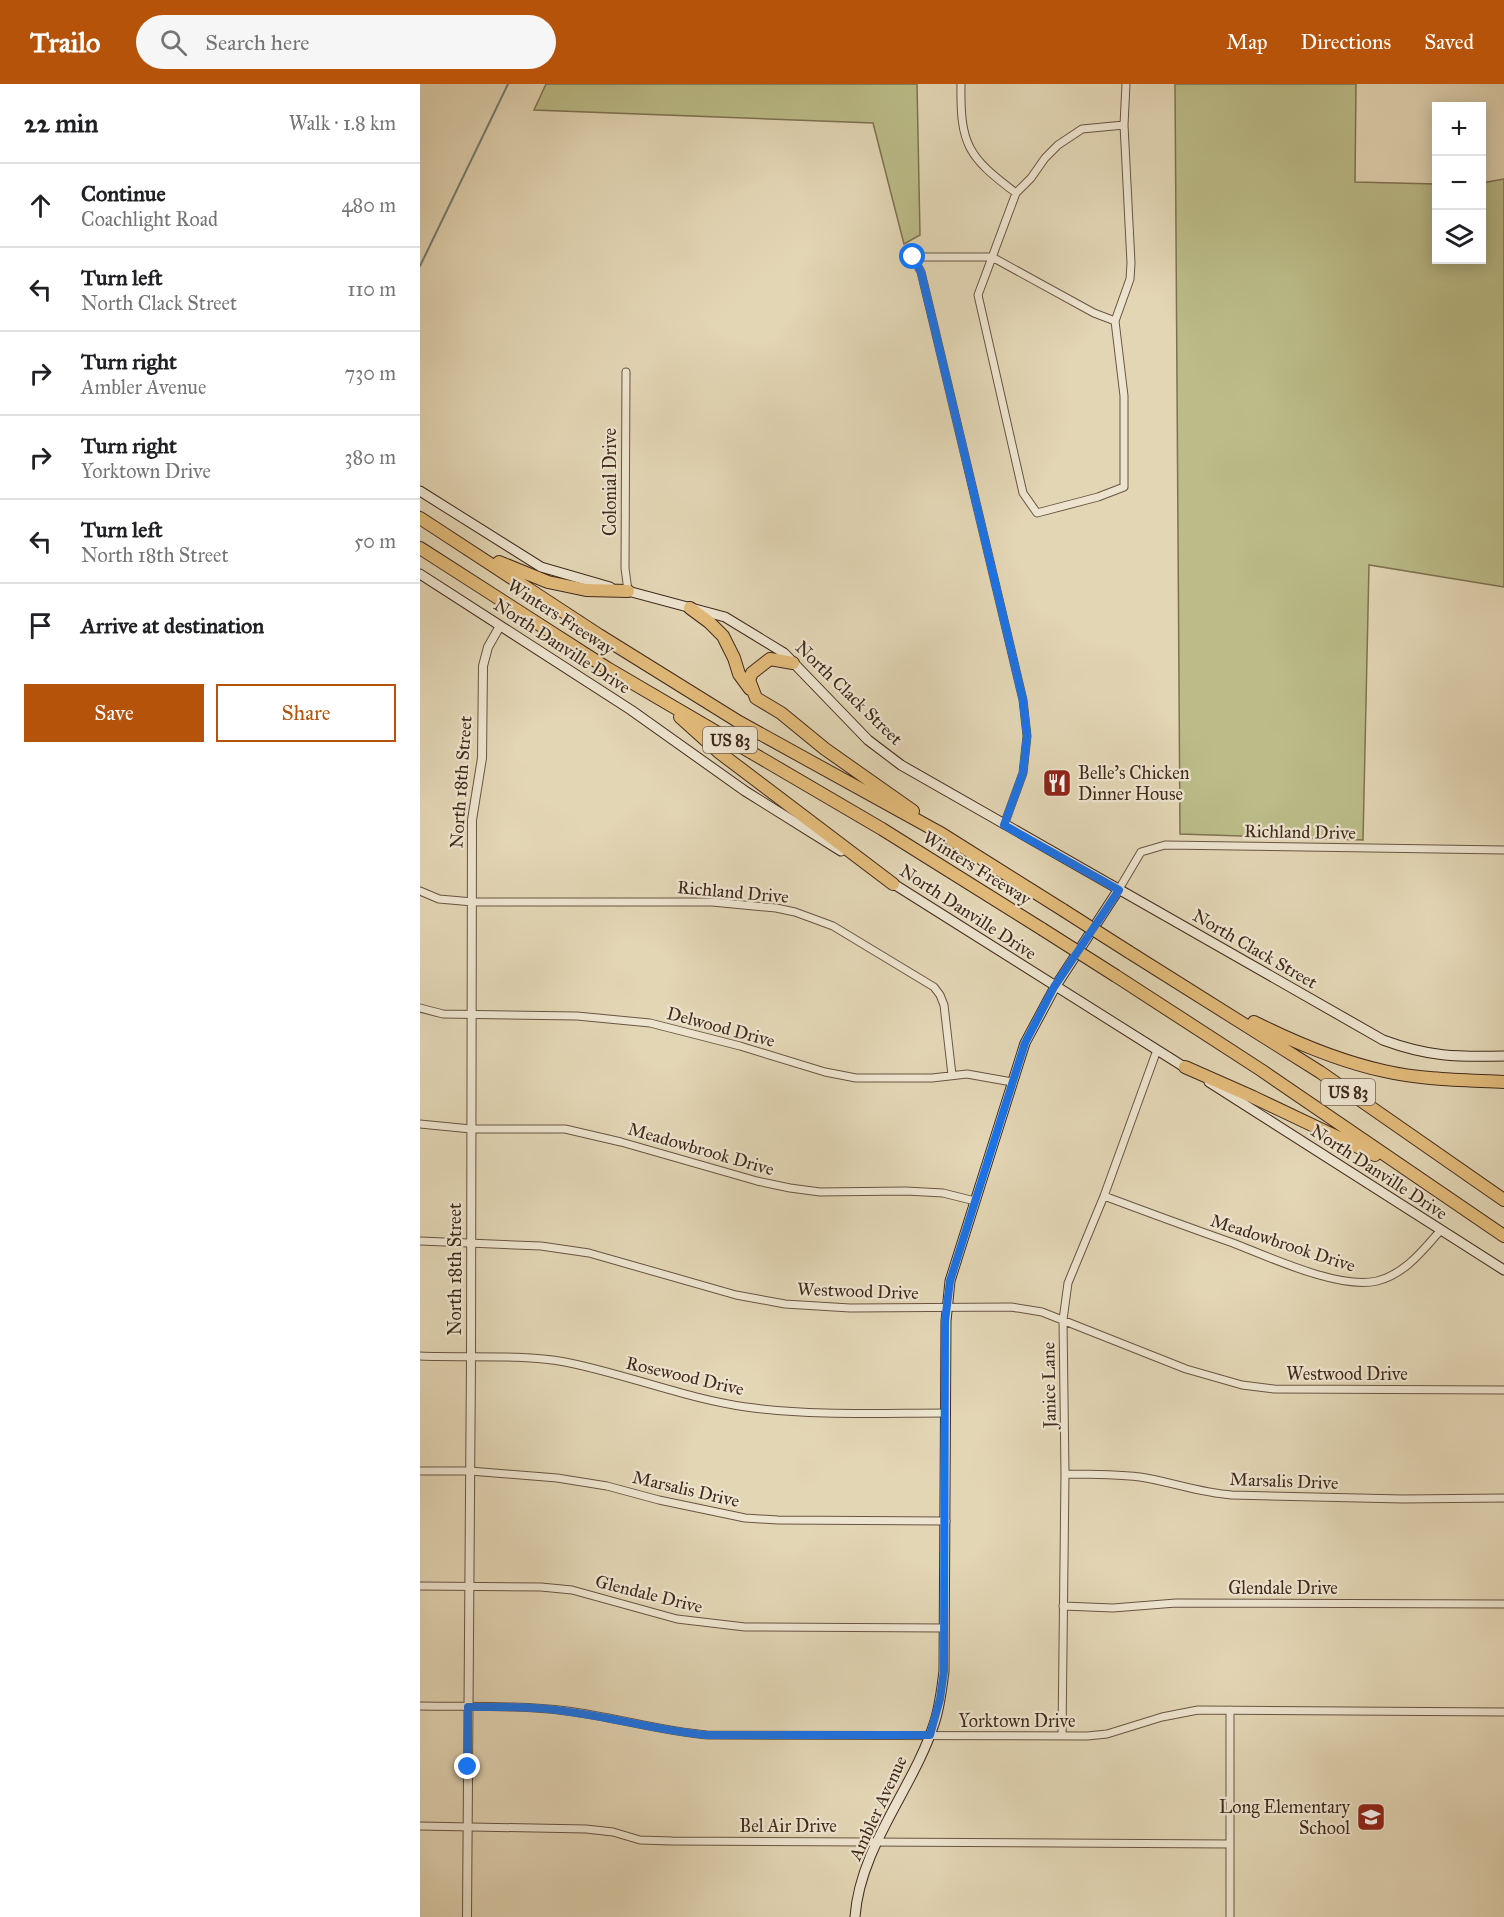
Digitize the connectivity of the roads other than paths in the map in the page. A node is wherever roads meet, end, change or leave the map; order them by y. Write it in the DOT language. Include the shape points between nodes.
graph roads {
  1 [pos="961,84"];
  2 [pos="1126,84"];
  3 [pos="1124,125"];
  4 [pos="1016,193"];
  5 [pos="992,257"];
  6 [pos="1115,321"];
  7 [pos="626,372"];
  8 [pos="420,491"];
  9 [pos="420,519"];
  10 [pos="457,543"];
  11 [pos="420,548"];
  12 [pos="420,574"];
  13 [pos="628,591"];
  14 [pos="690,608"];
  15 [pos="500,626"];
  16 [pos="793,663"];
  17 [pos="658,698"];
  18 [pos="756,698"];
  19 [pos="1004,825"];
  20 [pos="942,834"];
  21 [pos="1504,850"];
  22 [pos="893,884"];
  23 [pos="1119,890"];
  24 [pos="420,891"];
  25 [pos="472,902"];
  26 [pos="1054,987"];
  27 [pos="1188,988"];
  28 [pos="420,1008"];
  29 [pos="471,1015"];
  30 [pos="1157,1050"];
  31 [pos="1504,1056"];
  32 [pos="1185,1067"];
  33 [pos="952,1075"];
  34 [pos="1504,1076"];
  35 [pos="1442,1079"];
  36 [pos="1012,1082"];
  37 [pos="1504,1082"];
  38 [pos="420,1124"];
  39 [pos="471,1129"];
  40 [pos="1421,1179"];
  41 [pos="1104,1196"];
  42 [pos="1504,1200"];
  43 [pos="975,1201"];
  44 [pos="1440,1231"];
  45 [pos="1504,1236"];
  46 [pos="420,1241"];
  47 [pos="471,1243"];
  48 [pos="1504,1270"];
  49 [pos="946,1307"];
  50 [pos="1063,1320"];
  51 [pos="420,1356"];
  52 [pos="471,1358"];
  53 [pos="1504,1390"];
  54 [pos="945,1413"];
  55 [pos="420,1471"];
  56 [pos="470,1471"];
  57 [pos="1065,1474"];
  58 [pos="1504,1498"];
  59 [pos="946,1521"];
  60 [pos="420,1586"];
  61 [pos="470,1586"];
  62 [pos="1504,1604"];
  63 [pos="1063,1606"];
  64 [pos="944,1628"];
  65 [pos="420,1706"];
  66 [pos="468,1707"];
  67 [pos="1230,1710"];
  68 [pos="1504,1712"];
  69 [pos="930,1735"];
  70 [pos="1062,1736"];
  71 [pos="420,1826"];
  72 [pos="467,1826"];
  73 [pos="878,1841"];
  74 [pos="1230,1844"];
  75 [pos="467,1917"];
  76 [pos="855,1917"];
  77 [pos="1230,1917"];
  1 -- 4 [label="street" via="963,123 971,152 984,168"];
  2 -- 3 [label="street"];
  3 -- 4 [label="street" via="1082,129 1072,135 1045,158"];
  3 -- 6 [label="street" via="1131,263 1130,279"];
  4 -- 5 [label="street"];
  5 -- 6 [label="street"];
  5 -- 6 [label="street" via="978,295 1023,493 1037,513 1124,487 1124,396"];
  5 -- 19 [label="street" via="913,257 921,272 1023,700 1027,736 1023,773"];
  7 -- 13 [label="street, Colonial Drive"];
  8 -- 13 [label="main road, North Clack Street" via="541,567"];
  9 -- 10 [label="highway, Winters Freeway / US 83"];
  10 -- 13 [label="highway" via="548,582 586,590"];
  10 -- 20 [label="highway, Winters Freeway / US 83" via="739,722"];
  11 -- 17 [label="highway, Winters Freeway / US 83"];
  12 -- 15 [label="main road, North Danville Drive"];
  13 -- 14 [label="main road, North Clack Street"];
  14 -- 16 [label="main road, North Clack Street" via="725,617 784,653"];
  14 -- 18 [label="highway" via="723,636 739,674"];
  15 -- 22 [label="main road, North Danville Drive" via="631,710 745,791"];
  15 -- 25 [label="street, North 18th Street" via="483,666 482,758 472,820"];
  16 -- 18 [label="highway" via="771,659 752,673 749,680"];
  16 -- 19 [label="main road, North Clack Street" via="868,740"];
  17 -- 22 [label="highway" via="720,753"];
  17 -- 40 [label="highway, Winters Freeway / US 83, bridge" via="882,829 1042,929"];
  18 -- 20 [label="highway"];
  19 -- 23 [label="main road, North Clack Street"];
  20 -- 27 [label="highway, Winters Freeway / US 83, bridge"];
  21 -- 23 [label="street, Richland Drive" via="1165,845 1141,852"];
  22 -- 26 [label="main road, North Danville Drive"];
  23 -- 26 [label="main road, Ambler Avenue"];
  23 -- 31 [label="main road, North Clack Street" via="1383,1040 1433,1055"];
  24 -- 25 [label="street, Richland Drive" via="439,899"];
  25 -- 29 [label="street, North 18th Street"];
  25 -- 33 [label="street, Richland Drive" via="712,902 776,908 810,917 849,934 934,987 944,1005"];
  26 -- 30 [label="main road, North Danville Drive"];
  26 -- 36 [label="main road, Ambler Avenue" via="1025,1043"];
  27 -- 35 [label="highway" via="1292,1041 1331,1056 1385,1071"];
  27 -- 42 [label="highway, Winters Freeway / US 83" via="1320,1072"];
  28 -- 29 [label="street, Delwood Drive"];
  29 -- 33 [label="street, Delwood Drive" via="577,1016 651,1023 856,1078"];
  29 -- 39 [label="street, North 18th Street"];
  30 -- 32 [label="main road, North Danville Drive"];
  30 -- 41 [label="street, Janice Lane"];
  32 -- 40 [label="highway"];
  32 -- 44 [label="main road, North Danville Drive"];
  33 -- 36 [label="street, Delwood Drive"];
  34 -- 35 [label="highway"];
  35 -- 37 [label="highway"];
  36 -- 43 [label="main road, Ambler Avenue"];
  38 -- 39 [label="street, Meadowbrook Drive"];
  39 -- 43 [label="street, Meadowbrook Drive" via="565,1129 790,1188 820,1192 943,1193"];
  39 -- 47 [label="street, North 18th Street"];
  40 -- 45 [label="highway, Winters Freeway / US 83"];
  41 -- 44 [label="street, Meadowbrook Drive" via="1298,1267 1351,1282 1365,1283 1392,1275 1413,1262"];
  41 -- 50 [label="street, Janice Lane" via="1068,1283"];
  43 -- 49 [label="main road, Ambler Avenue" via="950,1281"];
  44 -- 48 [label="main road, North Danville Drive"];
  46 -- 47 [label="street, Westwood Drive"];
  47 -- 49 [label="street, Westwood Drive" via="589,1253 736,1295 785,1304"];
  47 -- 52 [label="street, North 18th Street"];
  49 -- 50 [label="street, Westwood Drive" via="1011,1307"];
  49 -- 54 [label="main road, Ambler Avenue"];
  50 -- 53 [label="street, Westwood Drive" via="1186,1370 1242,1385 1274,1389"];
  50 -- 57 [label="street, Janice Lane"];
  51 -- 52 [label="street, Rosewood Drive"];
  52 -- 54 [label="street, Rosewood Drive" via="567,1363 745,1407 834,1414"];
  52 -- 56 [label="street, North 18th Street"];
  54 -- 59 [label="main road, Ambler Avenue"];
  55 -- 56 [label="street, Marsalis Drive"];
  56 -- 59 [label="street, Marsalis Drive" via="607,1486 745,1518"];
  56 -- 61 [label="street, North 18th Street"];
  57 -- 58 [label="street, Marsalis Drive" via="1139,1477 1216,1494"];
  57 -- 63 [label="street, Janice Lane"];
  59 -- 64 [label="main road, Ambler Avenue"];
  60 -- 61 [label="street, Glendale Drive"];
  61 -- 64 [label="street, Glendale Drive" via="572,1590 677,1619 734,1626"];
  61 -- 66 [label="street, North 18th Street"];
  62 -- 63 [label="street, Glendale Drive"];
  63 -- 70 [label="street, Janice Lane"];
  64 -- 69 [label="main road, Ambler Avenue" via="944,1671"];
  65 -- 66 [label="street, Yorktown Drive"];
  66 -- 69 [label="street, Yorktown Drive" via="538,1708 707,1735"];
  66 -- 72 [label="street, North 18th Street"];
  67 -- 68 [label="street, Yorktown Drive"];
  67 -- 70 [label="street, Yorktown Drive" via="1198,1710 1162,1717 1107,1734"];
  67 -- 74 [label="street"];
  69 -- 70 [label="street, Yorktown Drive"];
  69 -- 73 [label="main road, Ambler Avenue"];
  71 -- 72 [label="street, Bel Air Drive"];
  72 -- 73 [label="street, Bel Air Drive" via="586,1829 662,1841"];
  72 -- 75 [label="street, North 18th Street"];
  73 -- 74 [label="street, Bel Air Drive"];
  73 -- 76 [label="main road, Ambler Avenue" via="857,1894"];
  74 -- 77 [label="street"];
}
